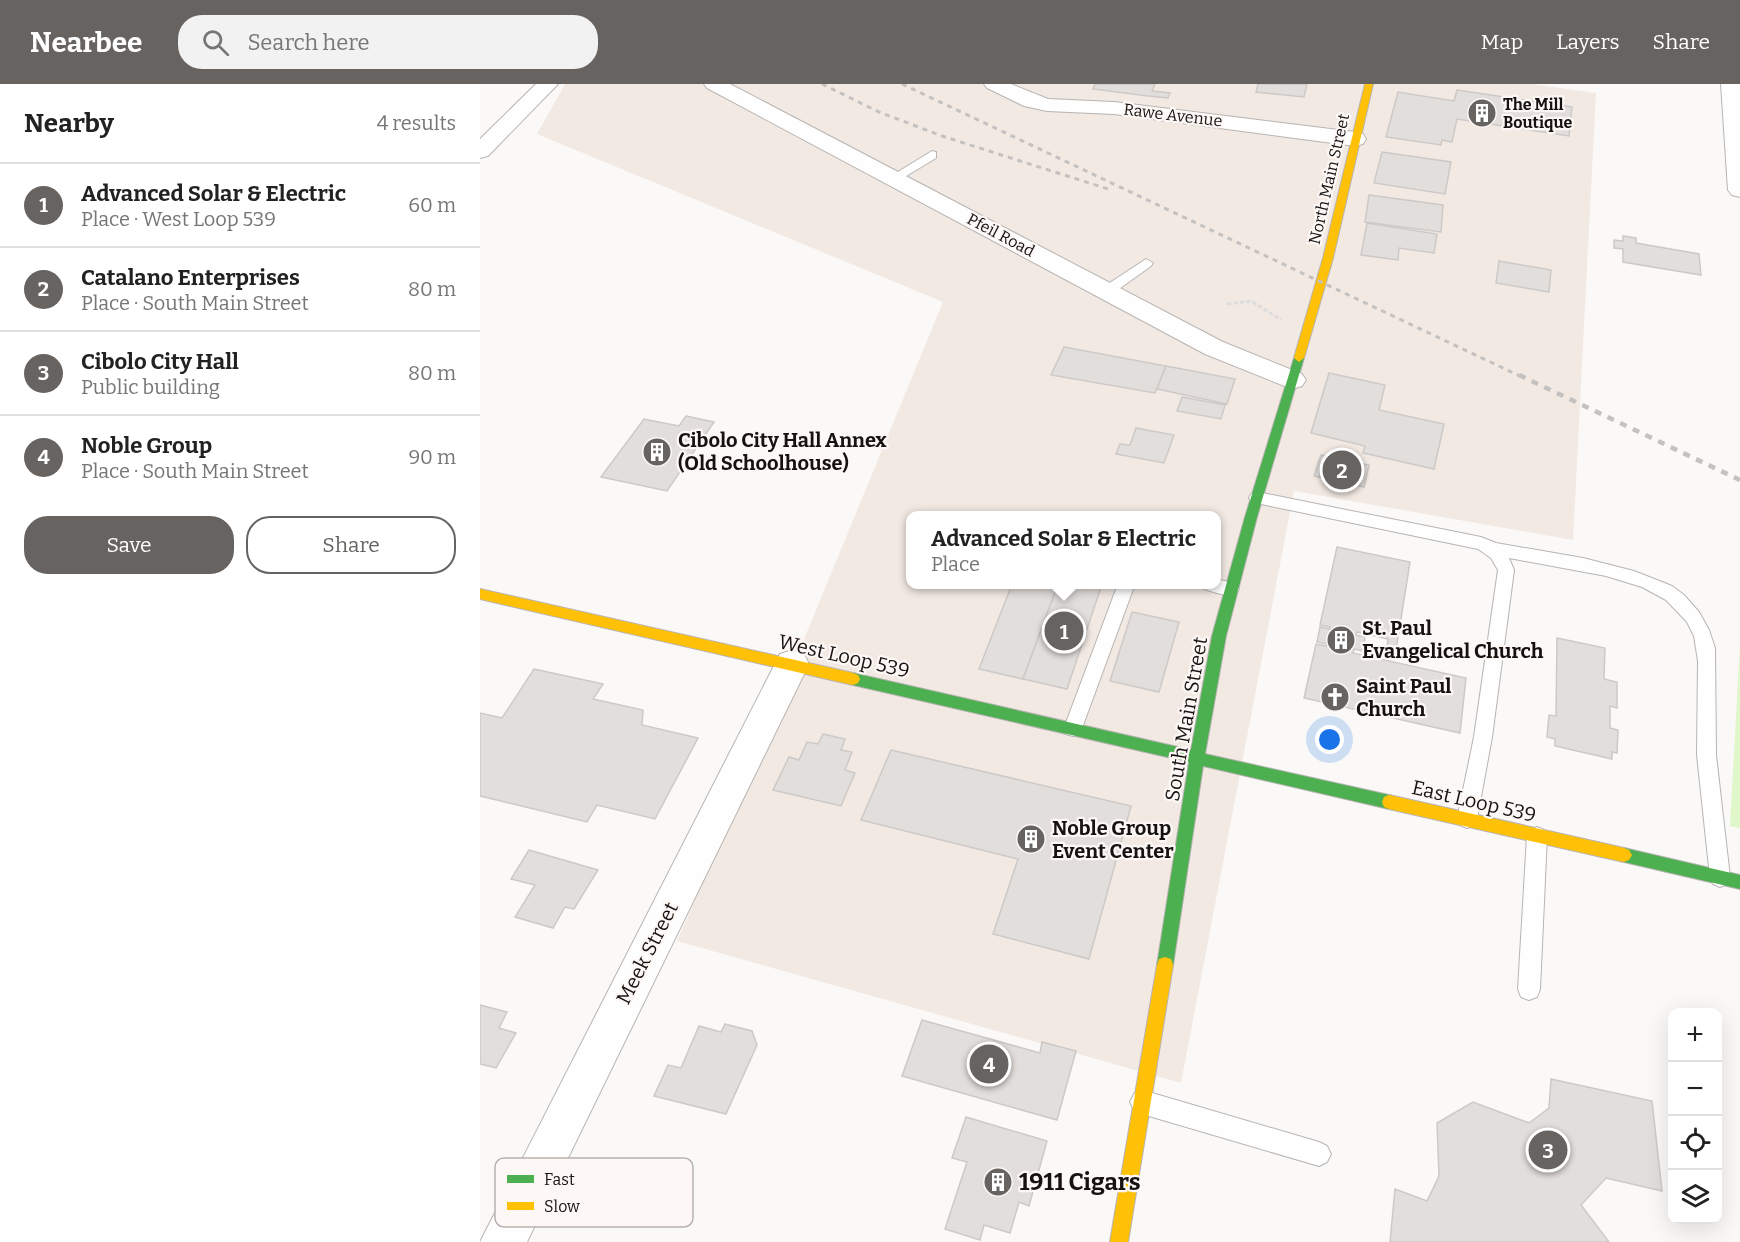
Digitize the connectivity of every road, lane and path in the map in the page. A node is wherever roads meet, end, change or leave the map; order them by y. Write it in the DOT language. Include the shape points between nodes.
graph roads {
  1 [pos="548,84"];
  2 [pos="714,84"];
  3 [pos="994,84"];
  4 [pos="1083,84"];
  5 [pos="1369,84"];
  6 [pos="1731,84"];
  7 [pos="1073,104"];
  8 [pos="480,125"];
  9 [pos="504,129"];
  10 [pos="1354,139"];
  11 [pos="480,151"];
  12 [pos="932,155"];
  13 [pos="894,178"];
  14 [pos="1740,190"];
  15 [pos="1146,263"];
  16 [pos="1322,282"];
  17 [pos="1107,291"];
  18 [pos="1227,303"];
  19 [pos="1284,322"];
  20 [pos="1292,380"];
  21 [pos="1257,498"];
  22 [pos="1494,549"];
  23 [pos="1221,587"];
  24 [pos="1125,589"];
  25 [pos="1230,589"];
  26 [pos="480,594"];
  27 [pos="792,664"];
  28 [pos="1073,728"];
  29 [pos="1199,757"];
  30 [pos="1467,819"];
  31 [pos="1537,836"];
  32 [pos="1720,877"];
  33 [pos="1740,882"];
  34 [pos="1529,989"];
  35 [pos="1142,1102"];
  36 [pos="1319,1154"];
  37 [pos="545,1158"];
  38 [pos="510,1227"];
  39 [pos="503,1242"];
  40 [pos="1119,1242"];
  1 -- 9 [label="street"];
  2 -- 13 [label="street, Pfeil Road"];
  3 -- 7 [label="street, Rawe Avenue" via="1047,105"];
  4 -- 7 [label="street"];
  5 -- 10 [label="street, North Main Street"];
  6 -- 14 [label="street"];
  7 -- 10 [label="street, Rawe Avenue"];
  8 -- 9 [label="street"];
  9 -- 11 [label="street"];
  10 -- 16 [label="street, North Main Street"];
  12 -- 13 [label="lane"];
  13 -- 17 [label="street, Pfeil Road"];
  15 -- 17 [label="lane"];
  16 -- 20 [label="street, South Main Street"];
  17 -- 20 [label="street, Pfeil Road" via="1214,348"];
  18 -- 19 [label="path" via="1245,298 1258,301"];
  20 -- 21 [label="street, South Main Street"];
  21 -- 22 [label="lane" via="1481,543"];
  21 -- 25 [label="street, South Main Street"];
  22 -- 30 [label="lane" via="1506,570 1483,737"];
  22 -- 32 [label="lane" via="1651,584 1669,592 1695,620 1703,636 1707,662 1708,769"];
  23 -- 25 [label="lane"];
  24 -- 28 [label="lane"];
  25 -- 29 [label="street, South Main Street" via="1205,702"];
  26 -- 27 [label="street, West Loop 539"];
  27 -- 28 [label="street, West Loop 539"];
  27 -- 37 [label="street, Meek Street"];
  28 -- 29 [label="street, West Loop 539"];
  29 -- 30 [label="street, East Loop 539"];
  29 -- 35 [label="street, South Main Street"];
  30 -- 31 [label="street, East Loop 539"];
  31 -- 32 [label="street, East Loop 539"];
  31 -- 34 [label="lane"];
  32 -- 33 [label="street, East Loop 539"];
  35 -- 36 [label="lane"];
  35 -- 40 [label="street, South Main Street"];
  38 -- 39 [label="street, Meek Street"];
}
